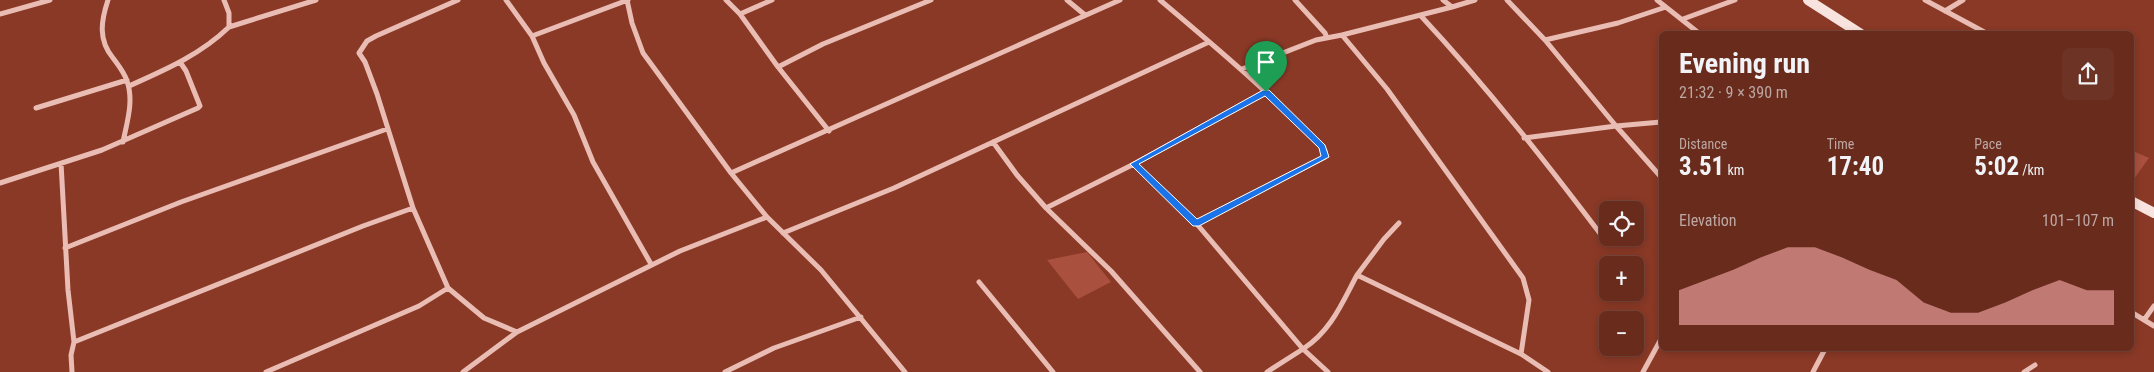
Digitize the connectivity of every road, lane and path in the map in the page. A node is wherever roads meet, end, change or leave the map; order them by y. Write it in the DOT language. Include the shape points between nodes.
graph roads {
  1 [pos="50,0"];
  2 [pos="108,0"];
  3 [pos="224,0"];
  4 [pos="316,0"];
  5 [pos="458,0"];
  6 [pos="506,0"];
  7 [pos="627,0"];
  8 [pos="726,0"];
  9 [pos="772,0"];
  10 [pos="931,0"];
  11 [pos="1067,0"];
  12 [pos="1120,0"];
  13 [pos="1160,0"];
  14 [pos="1295,0"];
  15 [pos="1443,0"];
  16 [pos="1475,0"];
  17 [pos="1508,0"];
  18 [pos="1657,0"];
  19 [pos="1735,0"];
  20 [pos="1808,0"];
  21 [pos="1925,0"];
  22 [pos="1963,0"];
  23 [pos="1452,7"];
  24 [pos="1666,7"];
  25 [pos="1945,11"];
  26 [pos="0,14"];
  27 [pos="740,14"];
  28 [pos="1086,15"];
  29 [pos="1421,16"];
  30 [pos="1683,19"];
  31 [pos="229,27"];
  32 [pos="1697,31"];
  33 [pos="1856,31"];
  34 [pos="1982,31"];
  35 [pos="1342,35"];
  36 [pos="532,36"];
  37 [pos="1327,38"];
  38 [pos="1546,40"];
  39 [pos="1209,42"];
  40 [pos="180,62"];
  41 [pos="778,67"];
  42 [pos="1242,70"];
  43 [pos="127,80"];
  44 [pos="129,86"];
  45 [pos="1266,92"];
  46 [pos="36,108"];
  47 [pos="1659,122"];
  48 [pos="1616,126"];
  49 [pos="387,129"];
  50 [pos="829,130"];
  51 [pos="1524,138"];
  52 [pos="123,142"];
  53 [pos="993,142"];
  54 [pos="61,163"];
  55 [pos="1134,164"];
  56 [pos="731,173"];
  57 [pos="1659,175"];
  58 [pos="0,183"];
  59 [pos="2134,203"];
  60 [pos="413,208"];
  61 [pos="1046,208"];
  62 [pos="2154,214"];
  63 [pos="767,217"];
  64 [pos="1196,223"];
  65 [pos="1399,223"];
  66 [pos="1599,231"];
  67 [pos="783,233"];
  68 [pos="65,248"];
  69 [pos="651,264"];
  70 [pos="1358,275"];
  71 [pos="979,282"];
  72 [pos="448,288"];
  73 [pos="2154,306"];
  74 [pos="2134,314"];
  75 [pos="861,317"];
  76 [pos="2144,320"];
  77 [pos="2154,326"];
  78 [pos="517,332"];
  79 [pos="74,342"];
  80 [pos="1659,343"];
  81 [pos="1302,349"];
  82 [pos="1824,351"];
  83 [pos="1521,354"];
  84 [pos="2035,365"];
  85 [pos="72,372"];
  86 [pos="266,372"];
  87 [pos="463,372"];
  88 [pos="725,372"];
  89 [pos="906,372"];
  90 [pos="1053,372"];
  91 [pos="1200,372"];
  92 [pos="1267,372"];
  93 [pos="1328,372"];
  94 [pos="1548,372"];
  95 [pos="1643,372"];
  96 [pos="1814,372"];
  97 [pos="2024,372"];
  1 -- 26 [label="street"];
  2 -- 43 [label="street" via="100,30 108,52"];
  3 -- 31 [label="street" via="229,13"];
  4 -- 31 [label="street"];
  5 -- 49 [label="street" via="387,30 367,41 359,53 372,78"];
  6 -- 36 [label="street"];
  7 -- 36 [label="street"];
  7 -- 56 [label="street" via="643,54"];
  8 -- 27 [label="street"];
  9 -- 27 [label="street"];
  10 -- 41 [label="street" via="823,44"];
  11 -- 28 [label="street"];
  12 -- 28 [label="street"];
  13 -- 39 [label="street"];
  14 -- 37 [label="street"];
  15 -- 23 [label="street"];
  16 -- 23 [label="street"];
  17 -- 38 [label="street"];
  18 -- 24 [label="street"];
  19 -- 30 [label="street"];
  20 -- 33 [label="main road"];
  21 -- 25 [label="street"];
  22 -- 25 [label="street"];
  23 -- 29 [label="street"];
  24 -- 30 [label="street"];
  24 -- 38 [label="street" via="1618,23"];
  25 -- 34 [label="street"];
  27 -- 41 [label="street"];
  28 -- 50 [label="street"];
  29 -- 35 [label="street"];
  29 -- 51 [label="street"];
  30 -- 32 [label="street"];
  31 -- 40 [label="street"];
  35 -- 37 [label="street"];
  35 -- 83 [label="street" via="1386,89 1523,278 1529,300"];
  36 -- 69 [label="street" via="574,115 593,162"];
  37 -- 42 [label="street" via="1284,51"];
  38 -- 48 [label="street"];
  39 -- 42 [label="street"];
  39 -- 53 [label="street"];
  40 -- 44 [label="street"];
  40 -- 52 [label="street" via="200,106"];
  41 -- 50 [label="street"];
  42 -- 45 [label="street"];
  43 -- 44 [label="street"];
  43 -- 46 [label="street"];
  44 -- 52 [label="street"];
  45 -- 55 [label="street"];
  45 -- 64 [label="street" via="1322,147 1325,157"];
  47 -- 48 [label="street"];
  48 -- 51 [label="street"];
  48 -- 57 [label="street"];
  49 -- 60 [label="street"];
  49 -- 68 [label="street" via="181,202"];
  50 -- 56 [label="street"];
  51 -- 66 [label="street"];
  52 -- 54 [label="street"];
  53 -- 61 [label="street"];
  53 -- 67 [label="street" via="894,188"];
  54 -- 58 [label="street"];
  54 -- 68 [label="street"];
  55 -- 61 [label="street"];
  55 -- 64 [label="street"];
  56 -- 63 [label="street"];
  59 -- 62 [label="main road"];
  60 -- 72 [label="street"];
  60 -- 79 [label="street"];
  61 -- 91 [label="street" via="1111,271"];
  63 -- 67 [label="street"];
  63 -- 69 [label="street"];
  64 -- 81 [label="street"];
  65 -- 70 [label="street" via="1372,253"];
  67 -- 75 [label="street" via="821,270"];
  68 -- 79 [label="street"];
  69 -- 78 [label="street"];
  70 -- 81 [label="street" via="1328,330"];
  70 -- 83 [label="street"];
  71 -- 90 [label="street"];
  72 -- 78 [label="street" via="484,318"];
  72 -- 86 [label="street" via="419,306"];
  73 -- 76 [label="street"];
  74 -- 76 [label="street"];
  75 -- 88 [label="street" via="781,344"];
  75 -- 89 [label="street"];
  76 -- 77 [label="street"];
  78 -- 87 [label="street"];
  79 -- 85 [label="street"];
  80 -- 95 [label="street"];
  81 -- 92 [label="street"];
  81 -- 93 [label="street"];
  82 -- 96 [label="street"];
  83 -- 94 [label="street"];
  84 -- 97 [label="street"];
}
